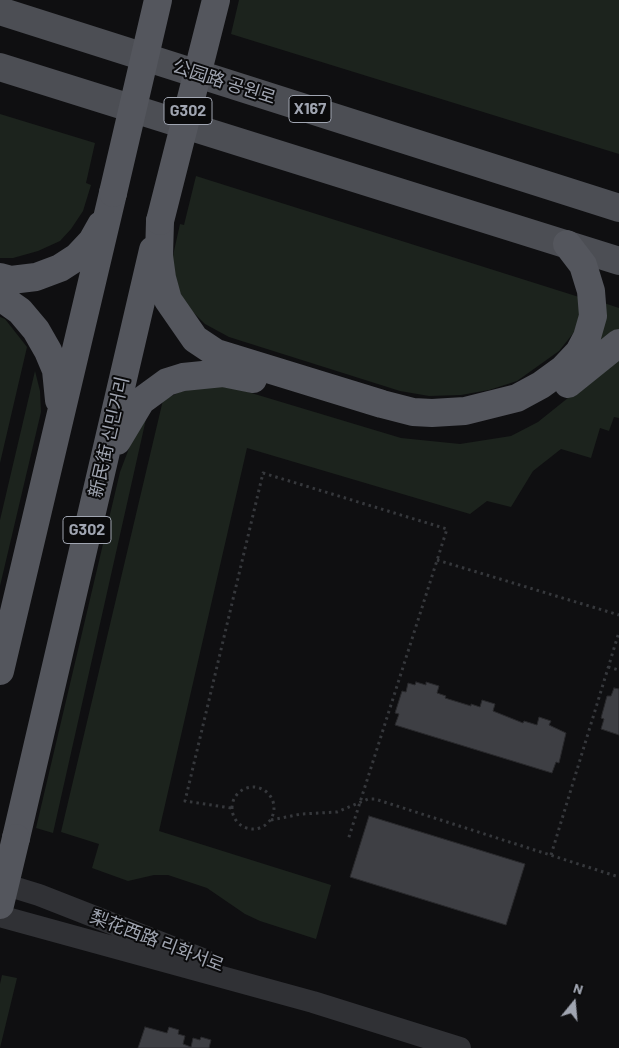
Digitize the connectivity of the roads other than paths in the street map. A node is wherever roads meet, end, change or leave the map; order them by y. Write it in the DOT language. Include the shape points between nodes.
graph roads {
  1 [pos="158,0"];
  2 [pos="216,0"];
  3 [pos="0,11"];
  4 [pos="0,67"];
  5 [pos="111,201"];
  6 [pos="619,208"];
  7 [pos="160,222"];
  8 [pos="567,244"];
  9 [pos="619,261"];
  10 [pos="0,277"];
  11 [pos="0,297"];
  12 [pos="619,343"];
  13 [pos="60,418"];
  14 [pos="98,481"];
  15 [pos="0,671"];
  16 [pos="0,883"];
  17 [pos="0,905"];
  18 [pos="0,916"];
  19 [pos="313,1002"];
  20 [pos="460,1048"];
  1 -- 5 [label="highway, G302, bridge"];
  2 -- 7 [label="highway, 新民街 신민거리 / G302, bridge"];
  3 -- 6 [label="main road, 公园路 공원로 / X167"];
  4 -- 8 [label="main road"];
  5 -- 10 [label="highway" via="92,241 77,257 36,277 11,280"];
  5 -- 13 [label="highway, G302"];
  7 -- 8 [label="highway" via="162,278 168,300 195,339 216,353 382,404 422,412 465,411 517,398 563,369 579,352 593,316 591,291 583,265"];
  7 -- 14 [label="highway, 新民街 신민거리 / G302"];
  8 -- 9 [label="main road"];
  11 -- 13 [label="highway" via="20,311 48,351 56,370"];
  12 -- 14 [label="highway" via="570,382 538,402 502,419 458,429 426,429 396,424 238,375 222,373 182,377 157,388 141,401 121,432"];
  13 -- 15 [label="highway, G302"];
  14 -- 17 [label="highway, 新民街 신민거리 / G302, bridge"];
  16 -- 19 [label="street, 梨花西路 리화서로" via="39,895"];
  18 -- 19 [label="street, 梨花西路 리화서로"];
  19 -- 20 [label="street, 梨花西路 리화서로"];
}
